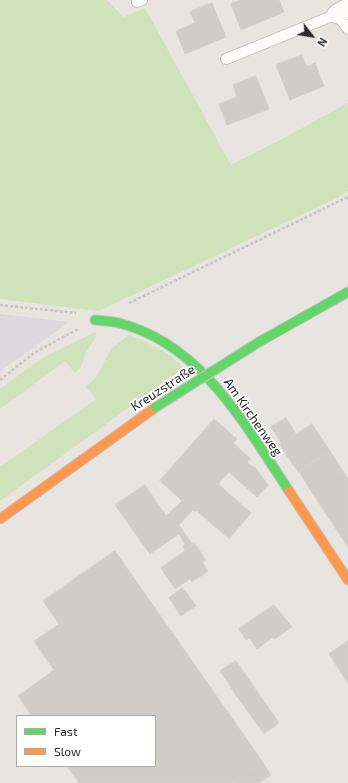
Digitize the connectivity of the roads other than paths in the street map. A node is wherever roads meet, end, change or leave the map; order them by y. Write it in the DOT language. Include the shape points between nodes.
graph roads {
  1 [pos="344,17"];
  2 [pos="226,59"];
  3 [pos="348,292"];
  4 [pos="95,320"];
  5 [pos="0,519"];
  6 [pos="348,580"];
  1 -- 2 [label="lane"];
  3 -- 5 [label="main road, Kreuzstraße, bridge" via="259,342 156,407"];
  4 -- 6 [label="main road, Am Kirchenweg" via="122,324 159,337 184,354 206,375 228,400"];
}
